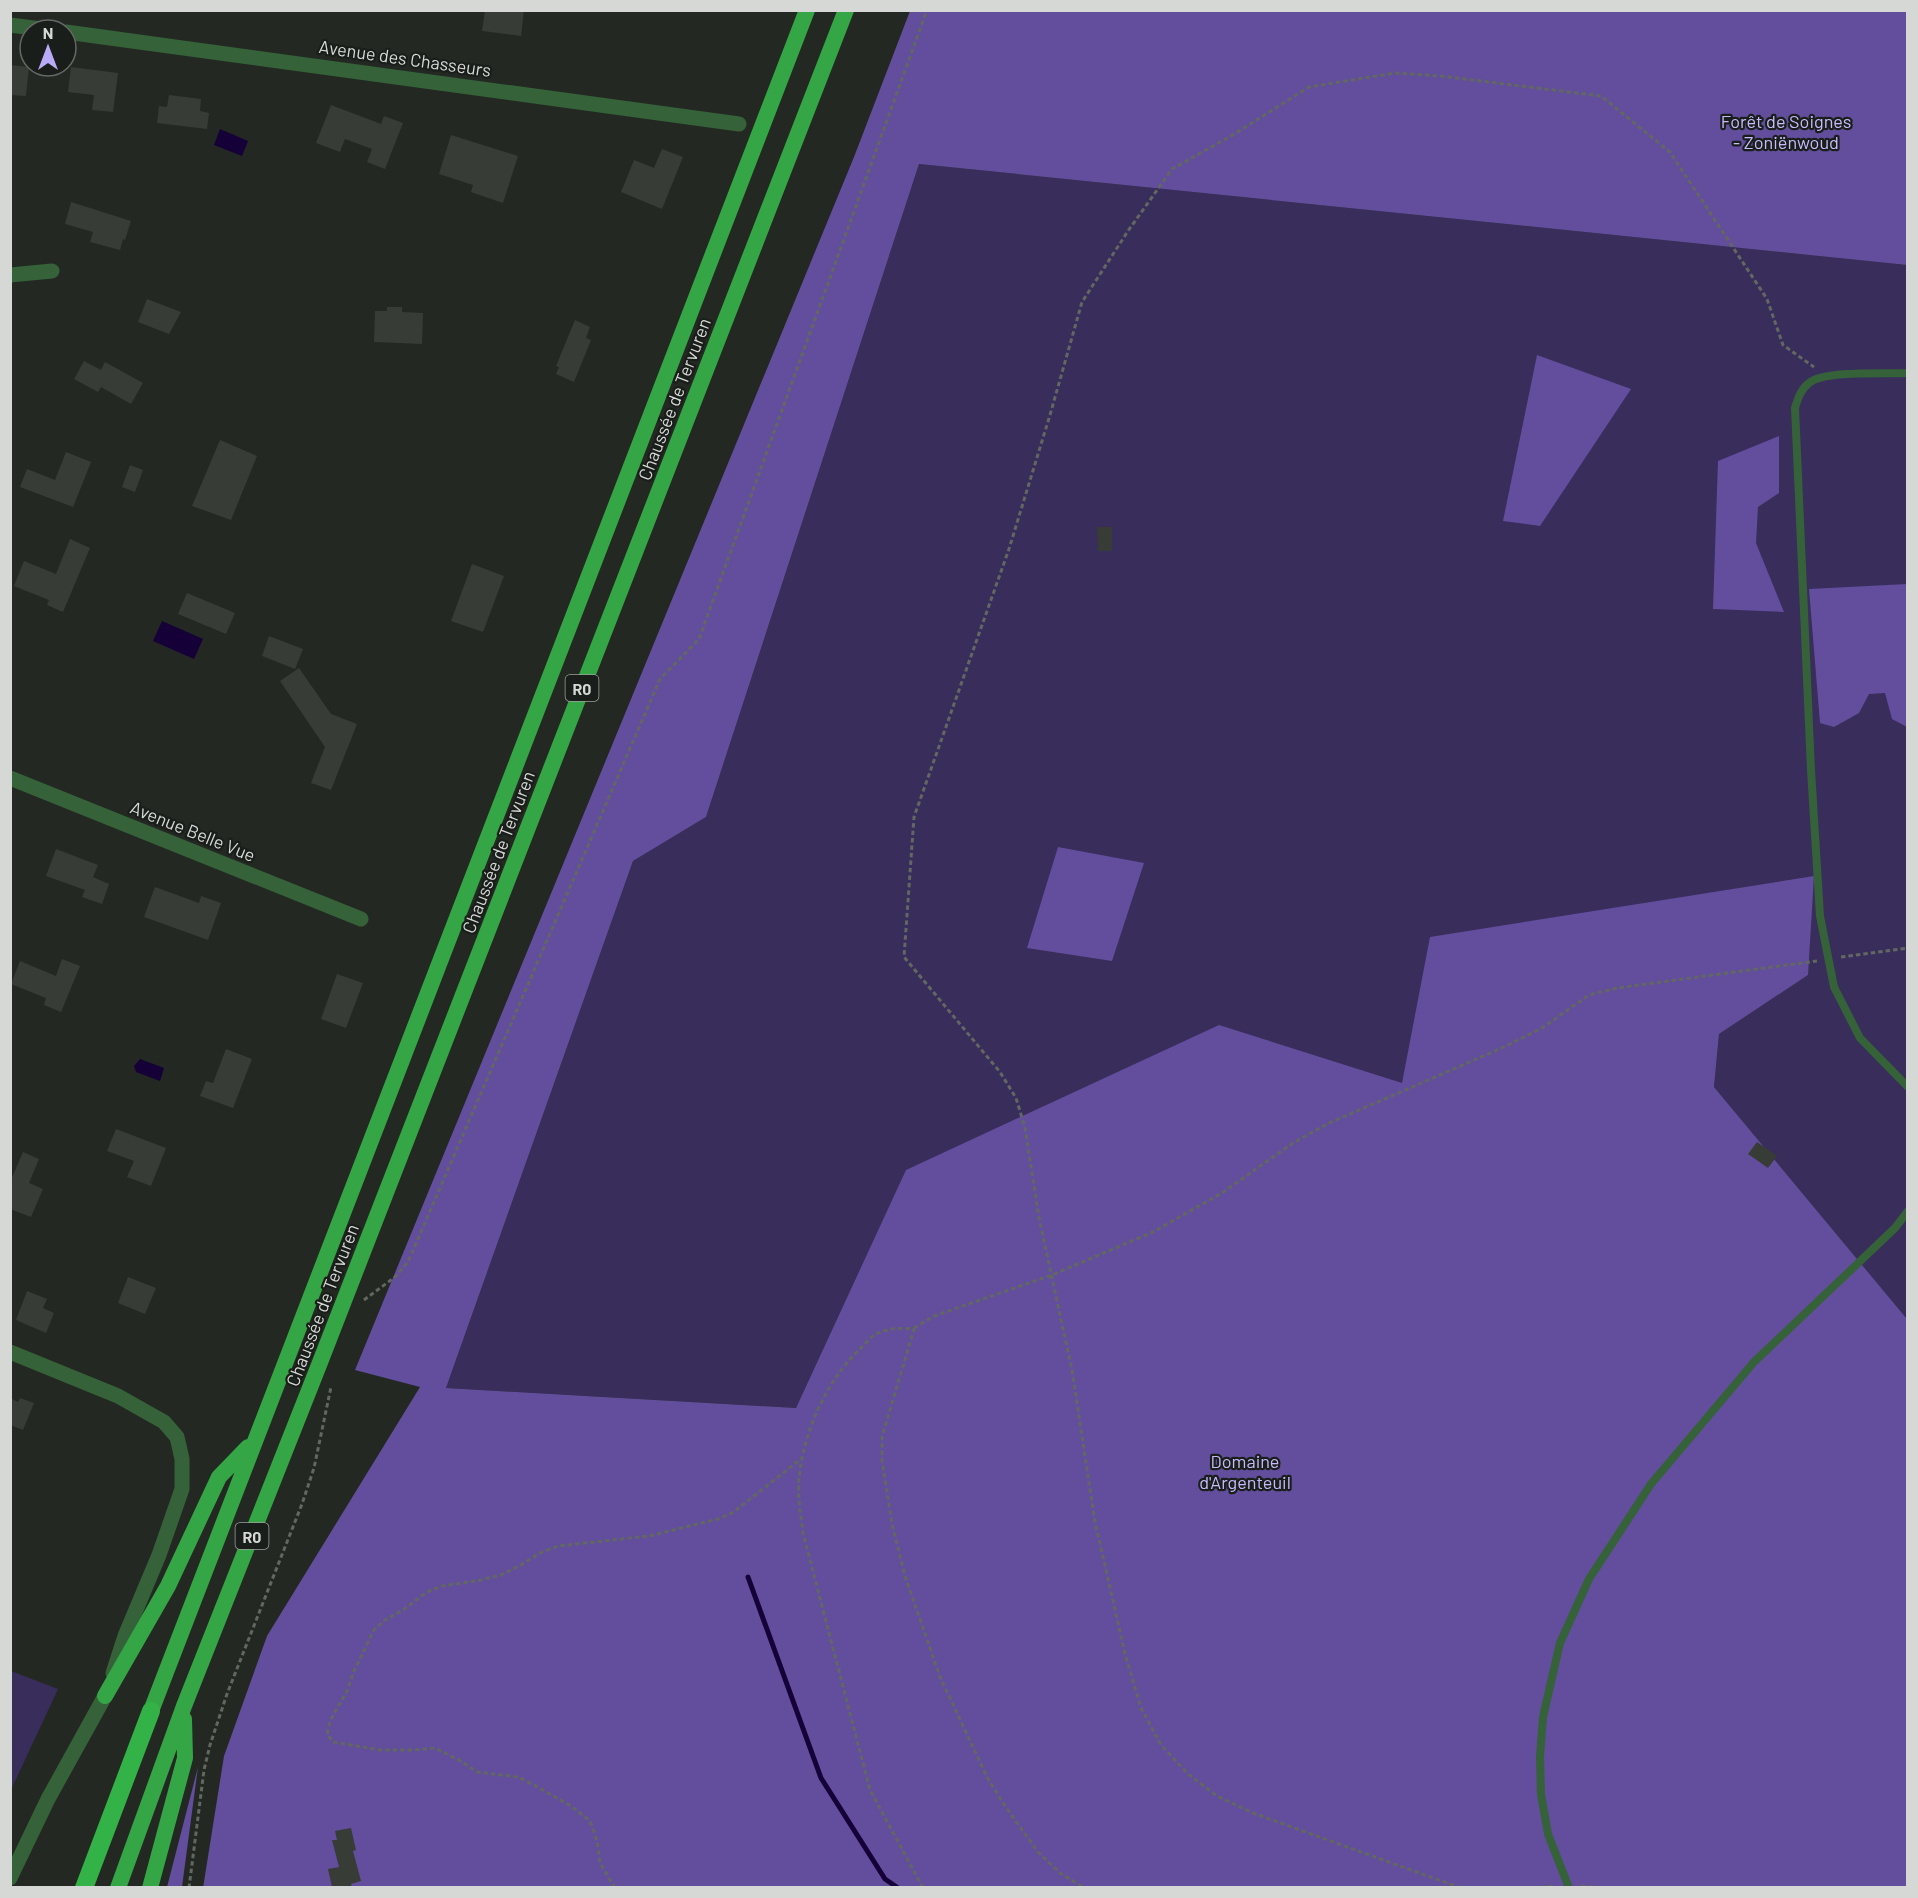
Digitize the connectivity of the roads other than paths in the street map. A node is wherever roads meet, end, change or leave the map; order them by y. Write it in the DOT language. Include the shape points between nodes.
graph roads {
  1 [pos="807,10"];
  2 [pos="846,10"];
  3 [pos="78,34"];
  4 [pos="739,124"];
  5 [pos="52,271"];
  6 [pos="10,275"];
  7 [pos="1908,373"];
  8 [pos="10,778"];
  9 [pos="361,920"];
  10 [pos="1908,1087"];
  11 [pos="1908,1211"];
  12 [pos="10,1352"];
  13 [pos="253,1443"];
  14 [pos="105,1696"];
  15 [pos="184,1706"];
  16 [pos="151,1711"];
  17 [pos="10,1878"];
  18 [pos="84,1887"];
  19 [pos="118,1887"];
  20 [pos="150,1887"];
  21 [pos="1569,1887"];
  1 -- 13 [label="highway, Chaussée de Tervuren / R0"];
  2 -- 15 [label="highway, Chaussée de Tervuren / R0"];
  3 -- 4 [label="street, Avenue des Chasseurs"];
  5 -- 6 [label="street"];
  7 -- 10 [label="lane" via="1825,375 1809,382 1795,408 1820,916 1834,987 1860,1038"];
  8 -- 9 [label="street, Avenue Belle Vue"];
  11 -- 21 [label="lane" via="1754,1362 1651,1484 1589,1579 1560,1643 1543,1717 1541,1747 1541,1794 1548,1834"];
  12 -- 14 [label="street" via="118,1396 164,1422 177,1437 182,1489"];
  13 -- 14 [label="highway" via="219,1477 168,1586"];
  13 -- 16 [label="highway, R0"];
  14 -- 17 [label="street"];
  15 -- 19 [label="highway, R0"];
  15 -- 20 [label="highway" via="184,1758"];
  16 -- 18 [label="highway, R0"];
}
